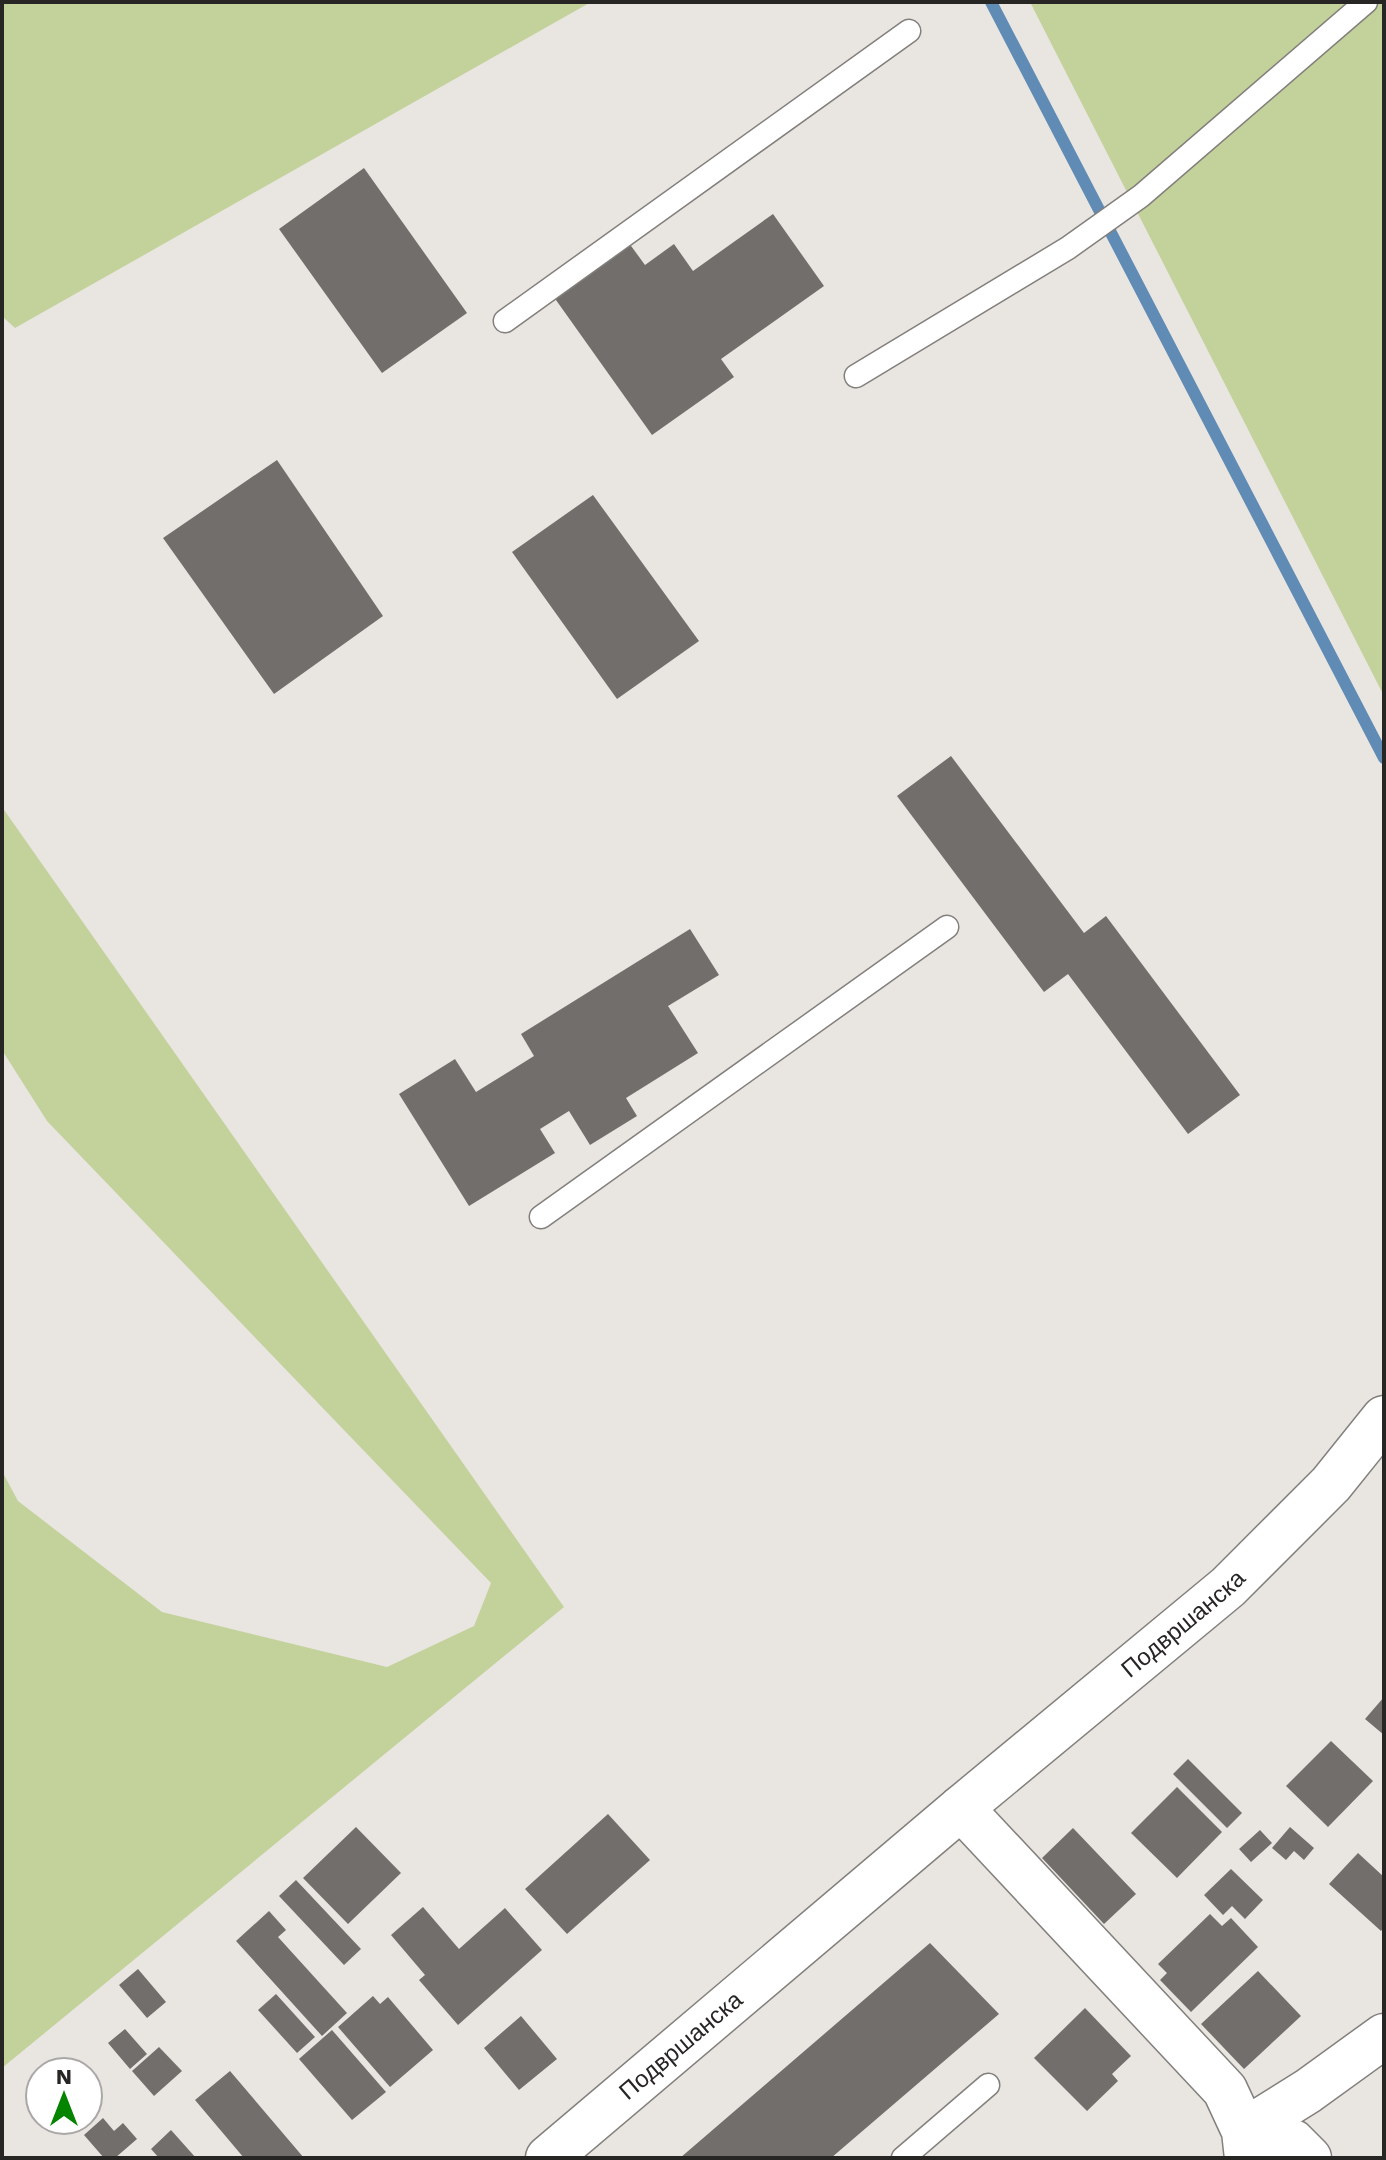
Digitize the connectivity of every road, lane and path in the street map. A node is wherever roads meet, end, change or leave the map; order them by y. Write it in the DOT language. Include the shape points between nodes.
graph roads {
  1 [pos="1366,2"];
  2 [pos="909,31"];
  3 [pos="505,321"];
  4 [pos="856,376"];
  5 [pos="947,927"];
  6 [pos="541,1217"];
  7 [pos="1384,1418"];
  8 [pos="961,1808"];
  9 [pos="1384,2036"];
  10 [pos="988,2085"];
  11 [pos="1245,2144"];
  12 [pos="1301,2150"];
  13 [pos="548,2158"];
  14 [pos="903,2158"];
  15 [pos="1346,2158"];
  1 -- 4 [label="lane" via="1141,196 1068,248"];
  2 -- 3 [label="lane"];
  5 -- 6 [label="lane"];
  7 -- 8 [label="street, Подвршанска" via="1331,1484 1228,1587"];
  8 -- 11 [label="street" via="1225,2090"];
  8 -- 13 [label="street, Подвршанска"];
  9 -- 11 [label="street"];
  10 -- 14 [label="lane"];
  11 -- 12 [label="street"];
  12 -- 15 [label="street"];
}
